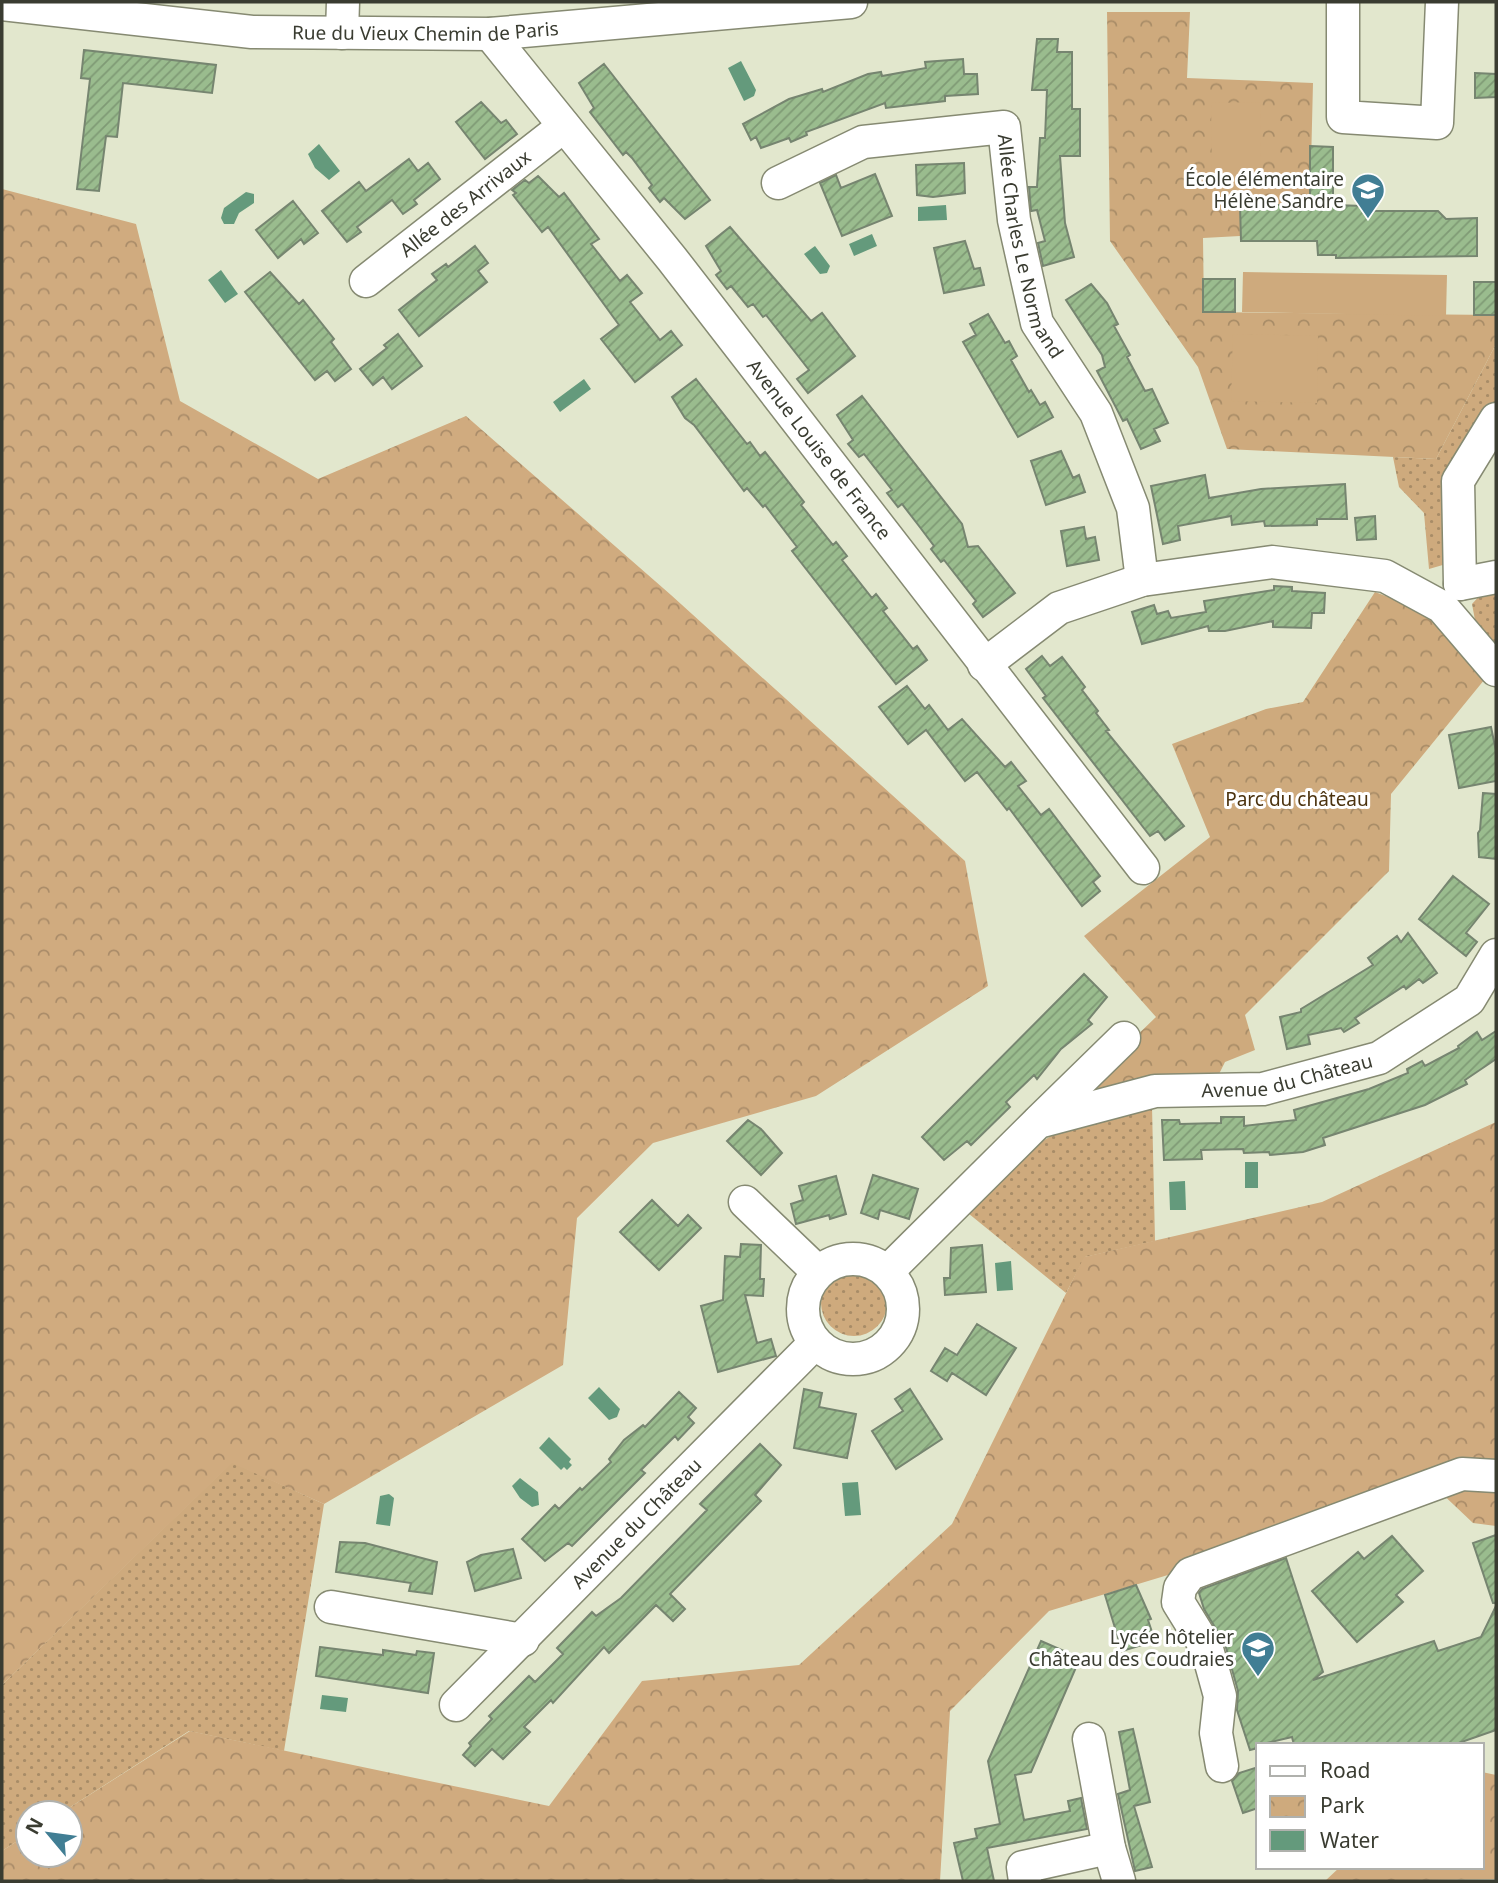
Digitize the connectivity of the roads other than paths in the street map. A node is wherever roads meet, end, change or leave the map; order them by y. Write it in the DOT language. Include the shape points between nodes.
graph roads {
  1 [pos="851,2"];
  2 [pos="1343,2"];
  3 [pos="1442,2"];
  4 [pos="2,4"];
  5 [pos="342,17"];
  6 [pos="490,34"];
  7 [pos="564,126"];
  8 [pos="778,183"];
  9 [pos="366,281"];
  10 [pos="1496,419"];
  11 [pos="1496,577"];
  12 [pos="1142,580"];
  13 [pos="1451,595"];
  14 [pos="984,665"];
  15 [pos="1496,670"];
  16 [pos="1143,868"];
  17 [pos="1496,955"];
  18 [pos="1124,1038"];
  19 [pos="1038,1122"];
  20 [pos="745,1202"];
  21 [pos="887,1271"];
  22 [pos="818,1272"];
  23 [pos="816,1343"];
  24 [pos="1496,1476"];
  25 [pos="331,1607"];
  26 [pos="523,1640"];
  27 [pos="456,1706"];
  28 [pos="1089,1740"];
  29 [pos="1222,1766"];
  30 [pos="1109,1848"];
  31 [pos="1025,1881"];
  32 [pos="1119,1881"];
  1 -- 6 [label="street, Rue du Vieux Chemin de Paris"];
  2 -- 3 [label="street" via="1343,117 1437,123"];
  4 -- 5 [label="street, Rue du Vieux Chemin de Paris" via="252,32"];
  5 -- 6 [label="street, Rue du Vieux Chemin de Paris"];
  6 -- 7 [label="street, Avenue Louise de France"];
  7 -- 9 [label="street, Allée des Arrivaux"];
  7 -- 14 [label="street, Avenue Louise de France"];
  8 -- 12 [label="street, Allée Charles Le Normand" via="863,142 1004,127 1014,220 1037,323 1096,414 1133,508"];
  10 -- 13 [label="street" via="1458,481"];
  11 -- 13 [label="street"];
  12 -- 13 [label="street" via="1272,562 1385,576"];
  12 -- 14 [label="street" via="1059,608"];
  13 -- 15 [label="street"];
  14 -- 16 [label="street, Avenue Louise de France"];
  17 -- 19 [label="street, Avenue du Château" via="1469,1000 1379,1058 1263,1089 1154,1091"];
  18 -- 19 [label="street, Avenue du Château"];
  19 -- 21 [label="street, Avenue du Château"];
  20 -- 22 [label="street"];
  21 -- 22 [label="street" via="860,1258 845,1258"];
  21 -- 23 [label="street" via="900,1288 904,1308 901,1328 889,1345 872,1356 852,1360 832,1355"];
  22 -- 23 [label="street" via="807,1288 803,1307 806,1326"];
  23 -- 26 [label="street, Avenue du Château"];
  24 -- 29 [label="street" via="1462,1474 1190,1574 1180,1588 1178,1602 1207,1649 1220,1696 1216,1734"];
  25 -- 26 [label="street"];
  26 -- 27 [label="street, Avenue du Château"];
  28 -- 30 [label="street"];
  30 -- 31 [label="street" via="1023,1867"];
  30 -- 32 [label="street"];
}
